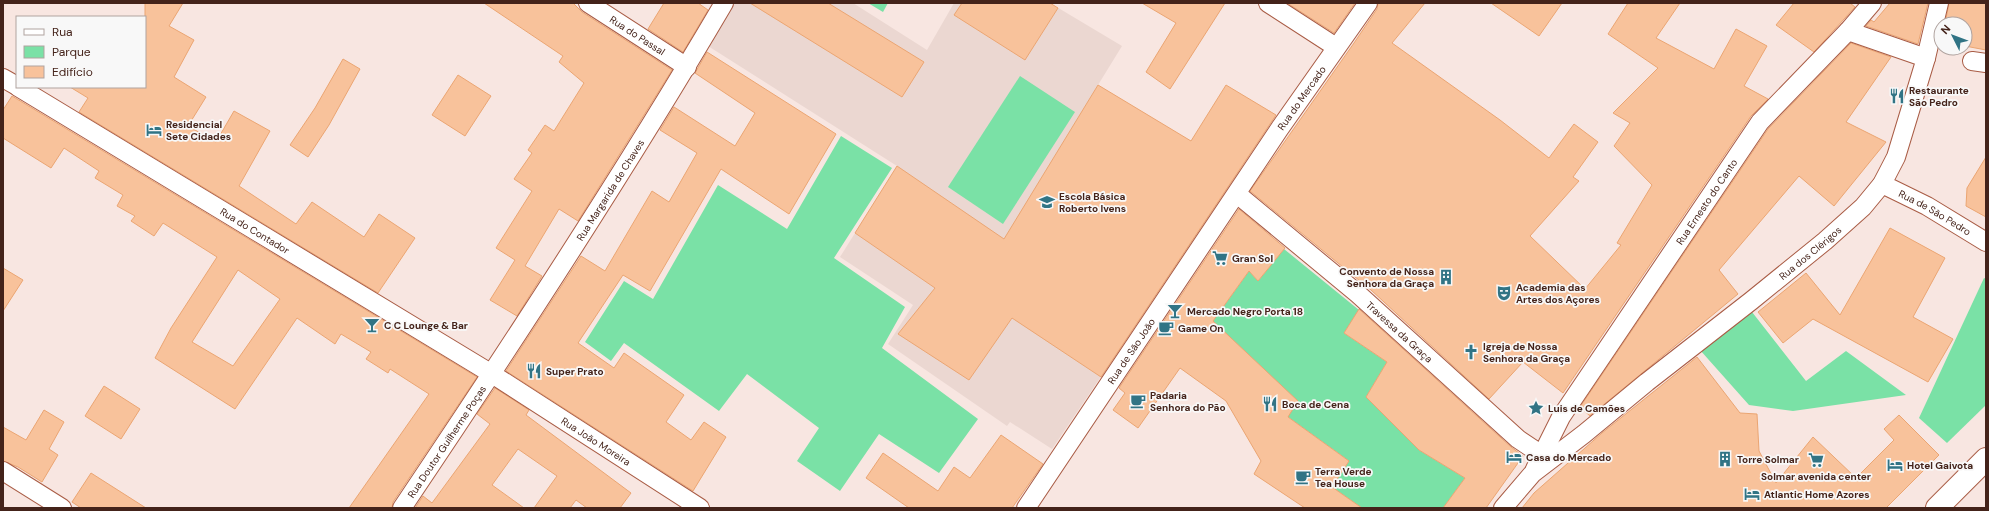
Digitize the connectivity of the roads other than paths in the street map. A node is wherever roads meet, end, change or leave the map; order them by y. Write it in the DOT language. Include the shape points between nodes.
graph roads {
  1 [pos="588,3"];
  2 [pos="724,3"];
  3 [pos="1268,3"];
  4 [pos="1368,3"];
  5 [pos="1872,3"];
  6 [pos="1939,3"];
  7 [pos="1848,31"];
  8 [pos="1336,47"];
  9 [pos="1926,58"];
  10 [pos="687,67"];
  11 [pos="3,78"];
  12 [pos="16,86"];
  13 [pos="20,88"];
  14 [pos="1882,184"];
  15 [pos="1237,194"];
  16 [pos="1986,242"];
  17 [pos="492,374"];
  18 [pos="1561,417"];
  19 [pos="1584,434"];
  20 [pos="1542,455"];
  21 [pos="1986,459"];
  22 [pos="3,471"];
  23 [pos="1532,473"];
  24 [pos="688,505"];
  25 [pos="62,508"];
  26 [pos="402,508"];
  27 [pos="1026,508"];
  28 [pos="1503,508"];
  29 [pos="1937,508"];
  1 -- 10 [label="street, Rua do Passal"];
  2 -- 10 [label="street, Rua Margarida de Chaves"];
  3 -- 8 [label="street"];
  4 -- 8 [label="street, Rua do Mercado"];
  5 -- 7 [label="street, Rua Ernesto do Canto"];
  6 -- 9 [label="street, Rua dos Clérigos"];
  7 -- 9 [label="street"];
  7 -- 18 [label="street, Rua Ernesto do Canto" via="1760,122"];
  8 -- 15 [label="street, Rua do Mercado"];
  9 -- 14 [label="street, Rua dos Clérigos" via="1896,157"];
  10 -- 17 [label="street, Rua Margarida de Chaves"];
  11 -- 12 [label="street, Rua do Contador"];
  13 -- 17 [label="street, Rua do Contador"];
  14 -- 16 [label="street, Rua de São Pedro" via="1927,206"];
  14 -- 19 [label="street, Rua dos Clérigos" via="1863,207 1825,241"];
  15 -- 20 [label="street, Travessa da Graça" via="1358,294 1518,439"];
  15 -- 27 [label="street, Rua de São João"];
  17 -- 24 [label="street, Rua João Moreira"];
  17 -- 26 [label="street, Rua Doutor Guilherme Poças"];
  18 -- 19 [label="street" via="1562,426 1567,431 1572,434"];
  18 -- 20 [label="street, Rua Ernesto do Canto"];
  19 -- 23 [label="street, Rua dos Clérigos"];
  20 -- 23 [label="street, Rua Ernesto do Canto"];
  21 -- 29 [label="main road"];
  22 -- 25 [label="street"];
  23 -- 28 [label="street"];
}
